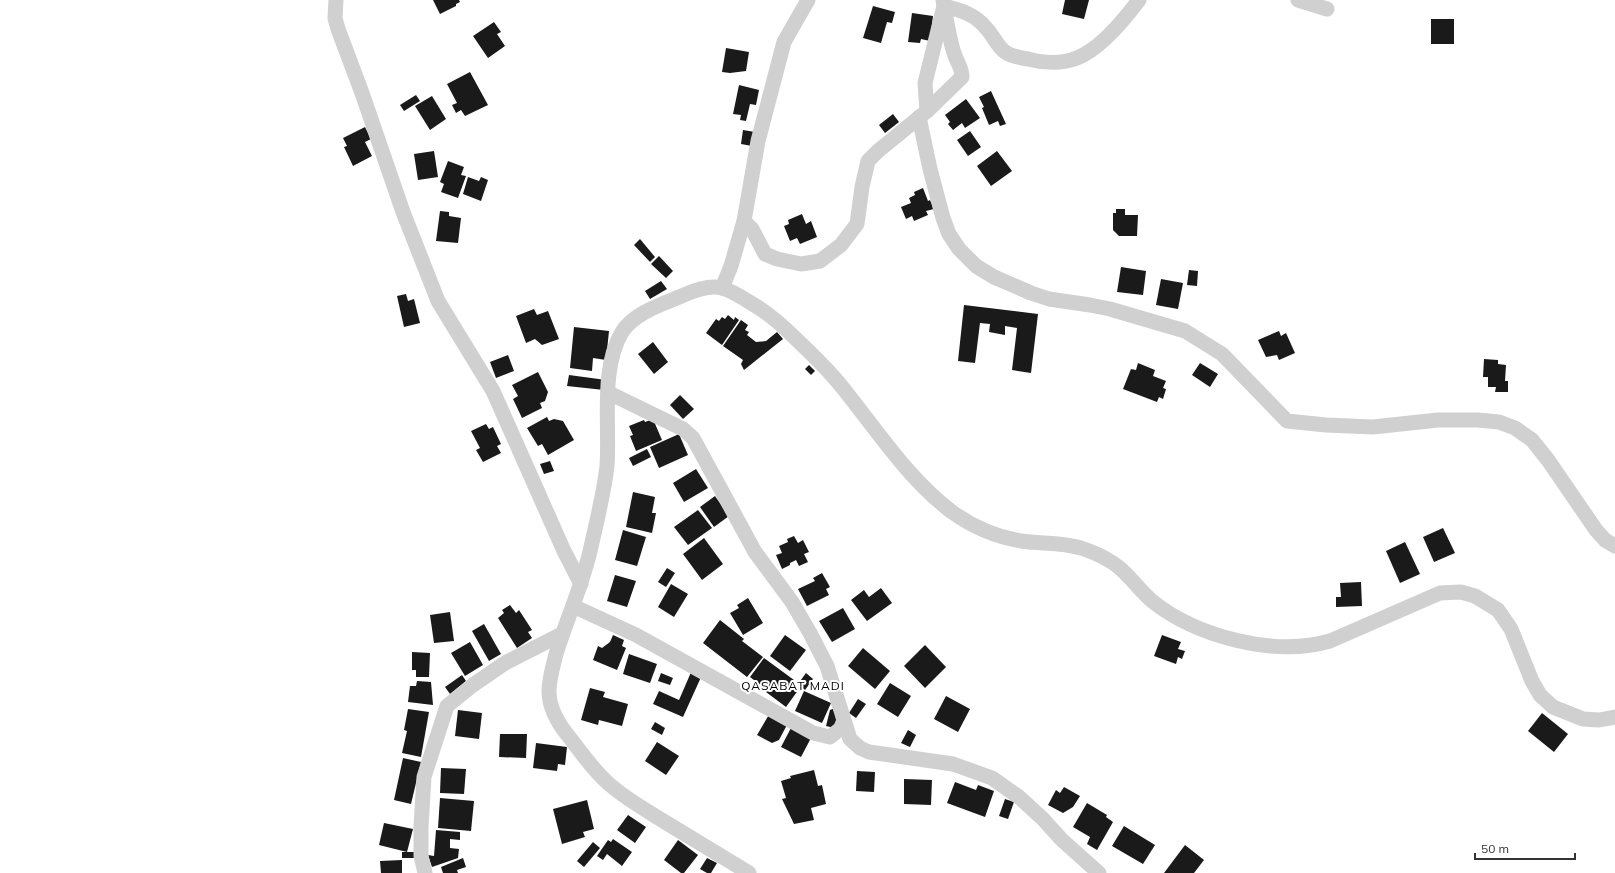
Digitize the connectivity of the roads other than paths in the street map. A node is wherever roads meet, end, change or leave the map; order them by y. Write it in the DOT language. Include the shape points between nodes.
graph roads {
  1 [pos="336,0"];
  2 [pos="808,0"];
  3 [pos="1139,0"];
  4 [pos="1298,0"];
  5 [pos="944,3"];
  6 [pos="1327,9"];
  7 [pos="923,114"];
  8 [pos="744,222"];
  9 [pos="722,288"];
  10 [pos="609,393"];
  11 [pos="1615,546"];
  12 [pos="581,584"];
  13 [pos="573,606"];
  14 [pos="562,634"];
  15 [pos="1615,717"];
  16 [pos="844,722"];
  17 [pos="425,873"];
  18 [pos="749,873"];
  19 [pos="1099,873"];
  1 -- 12 [label="street" via="335,18 338,30 403,212 438,301 493,391"];
  2 -- 8 [label="street" via="784,42 758,141"];
  3 -- 5 [label="street" via="1112,33 1092,48 1076,58 1042,63 1005,52 975,17"];
  4 -- 6 [label="street"];
  5 -- 7 [label="street" via="925,83"];
  5 -- 7 [label="street" via="949,33 955,55 962,68 962,77"];
  7 -- 8 [label="street" via="868,161 857,224 841,245 820,261 801,264 768,256 752,229"];
  7 -- 11 [label="street" via="930,169 949,234 959,250 988,274 1049,299 1110,309 1185,331 1222,354 1287,421 1326,426 1374,427 1438,420 1478,420 1499,422 1515,428 1532,440 1589,522 1605,540"];
  8 -- 9 [label="street"];
  9 -- 10 [label="street" via="707,288 664,303 636,317 624,329 611,360"];
  9 -- 15 [label="street" via="765,312 798,340 839,383 906,468 933,496 969,524 990,534 1022,541 1082,548 1117,566 1151,600 1180,619 1245,643 1280,647 1314,645 1330,641 1440,593 1468,594 1498,610 1511,629 1534,686 1553,707 1583,719"];
  10 -- 12 [label="street" via="604,486 588,564"];
  10 -- 16 [label="street" via="683,429 693,438 755,552 792,602 810,632 827,666"];
  12 -- 13 [label="street"];
  13 -- 14 [label="street"];
  13 -- 16 [label="street" via="636,635 813,733 830,737"];
  14 -- 17 [label="street" via="505,663 447,706 424,777 421,856"];
  14 -- 18 [label="street" via="552,669 549,700 565,733 608,783 655,816"];
  16 -- 19 [label="street" via="850,739 868,752 953,764 992,778 1019,797"];
}
